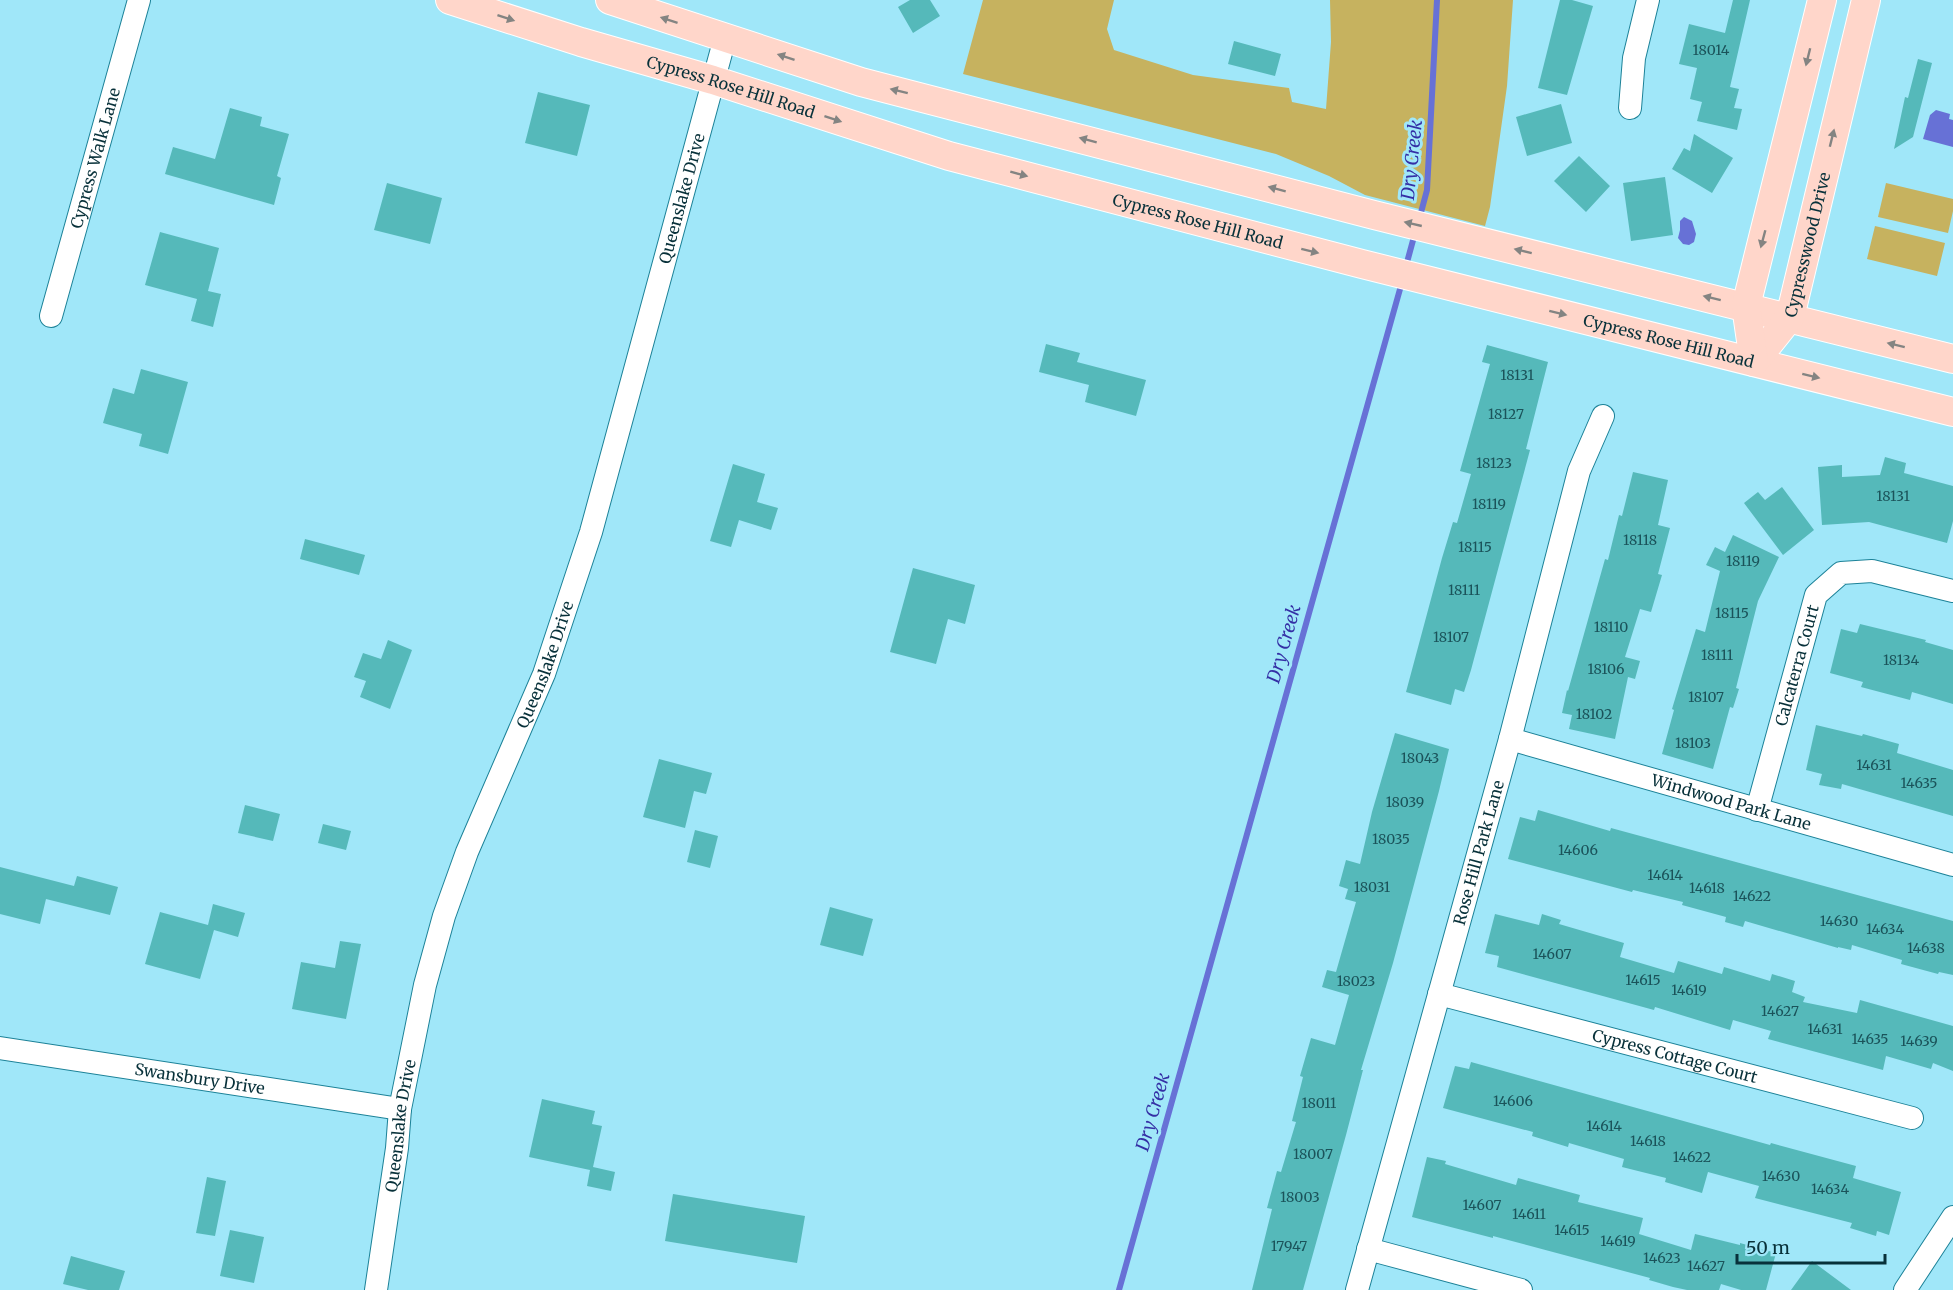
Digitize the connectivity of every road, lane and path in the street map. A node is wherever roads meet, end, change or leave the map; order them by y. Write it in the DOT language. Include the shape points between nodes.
graph roads {
  1 [pos="139,0"];
  2 [pos="450,0"];
  3 [pos="610,0"];
  4 [pos="1648,0"];
  5 [pos="1822,0"];
  6 [pos="1866,0"];
  7 [pos="725,38"];
  8 [pos="713,81"];
  9 [pos="1630,108"];
  10 [pos="1746,306"];
  11 [pos="51,316"];
  12 [pos="1790,317"];
  13 [pos="1953,359"];
  14 [pos="1754,362"];
  15 [pos="1953,411"];
  16 [pos="1604,416"];
  17 [pos="1953,591"];
  18 [pos="1510,739"];
  19 [pos="1757,810"];
  20 [pos="1953,865"];
  21 [pos="1439,994"];
  22 [pos="0,1048"];
  23 [pos="400,1109"];
  24 [pos="1912,1118"];
  25 [pos="1953,1217"];
  26 [pos="1368,1249"];
  27 [pos="376,1290"];
  28 [pos="1357,1290"];
  29 [pos="1521,1290"];
  30 [pos="1905,1290"];
  1 -- 11 [label="street, Cypress Walk Lane"];
  2 -- 8 [label="main road, Cypress Rose Hill Road, one-way"];
  7 -- 3 [label="main road, one-way"];
  4 -- 9 [label="street" via="1634,58"];
  5 -- 10 [label="main road, one-way"];
  12 -- 6 [label="main road, Cypresswood Drive, one-way"];
  7 -- 8 [label="street, Queenslake Drive"];
  10 -- 7 [label="main road, one-way" via="1374,215 861,82"];
  8 -- 14 [label="main road, Cypress Rose Hill Road, one-way" via="949,156"];
  8 -- 23 [label="street, Queenslake Drive" via="588,543 544,674 467,852 444,916 424,985"];
  10 -- 12 [label="main road"];
  10 -- 14 [label="main road"];
  13 -- 12 [label="main road, one-way"];
  12 -- 14 [label="main road, Cypresswood Drive"];
  14 -- 15 [label="main road, Cypress Rose Hill Road, one-way"];
  16 -- 18 [label="street, Rose Hill Park Lane" via="1579,471"];
  17 -- 19 [label="street, Calcaterra Court" via="1872,571 1841,573 1816,595"];
  18 -- 19 [label="street, Windwood Park Lane"];
  18 -- 21 [label="street, Rose Hill Park Lane"];
  19 -- 20 [label="street, Windwood Park Lane"];
  21 -- 24 [label="street, Cypress Cottage Court"];
  21 -- 26 [label="street, Rose Hill Park Lane"];
  22 -- 23 [label="street, Swansbury Drive"];
  23 -- 27 [label="street, Queenslake Drive"];
  25 -- 30 [label="street"];
  26 -- 28 [label="street, Rose Hill Park Lane"];
  26 -- 29 [label="street"];
}
